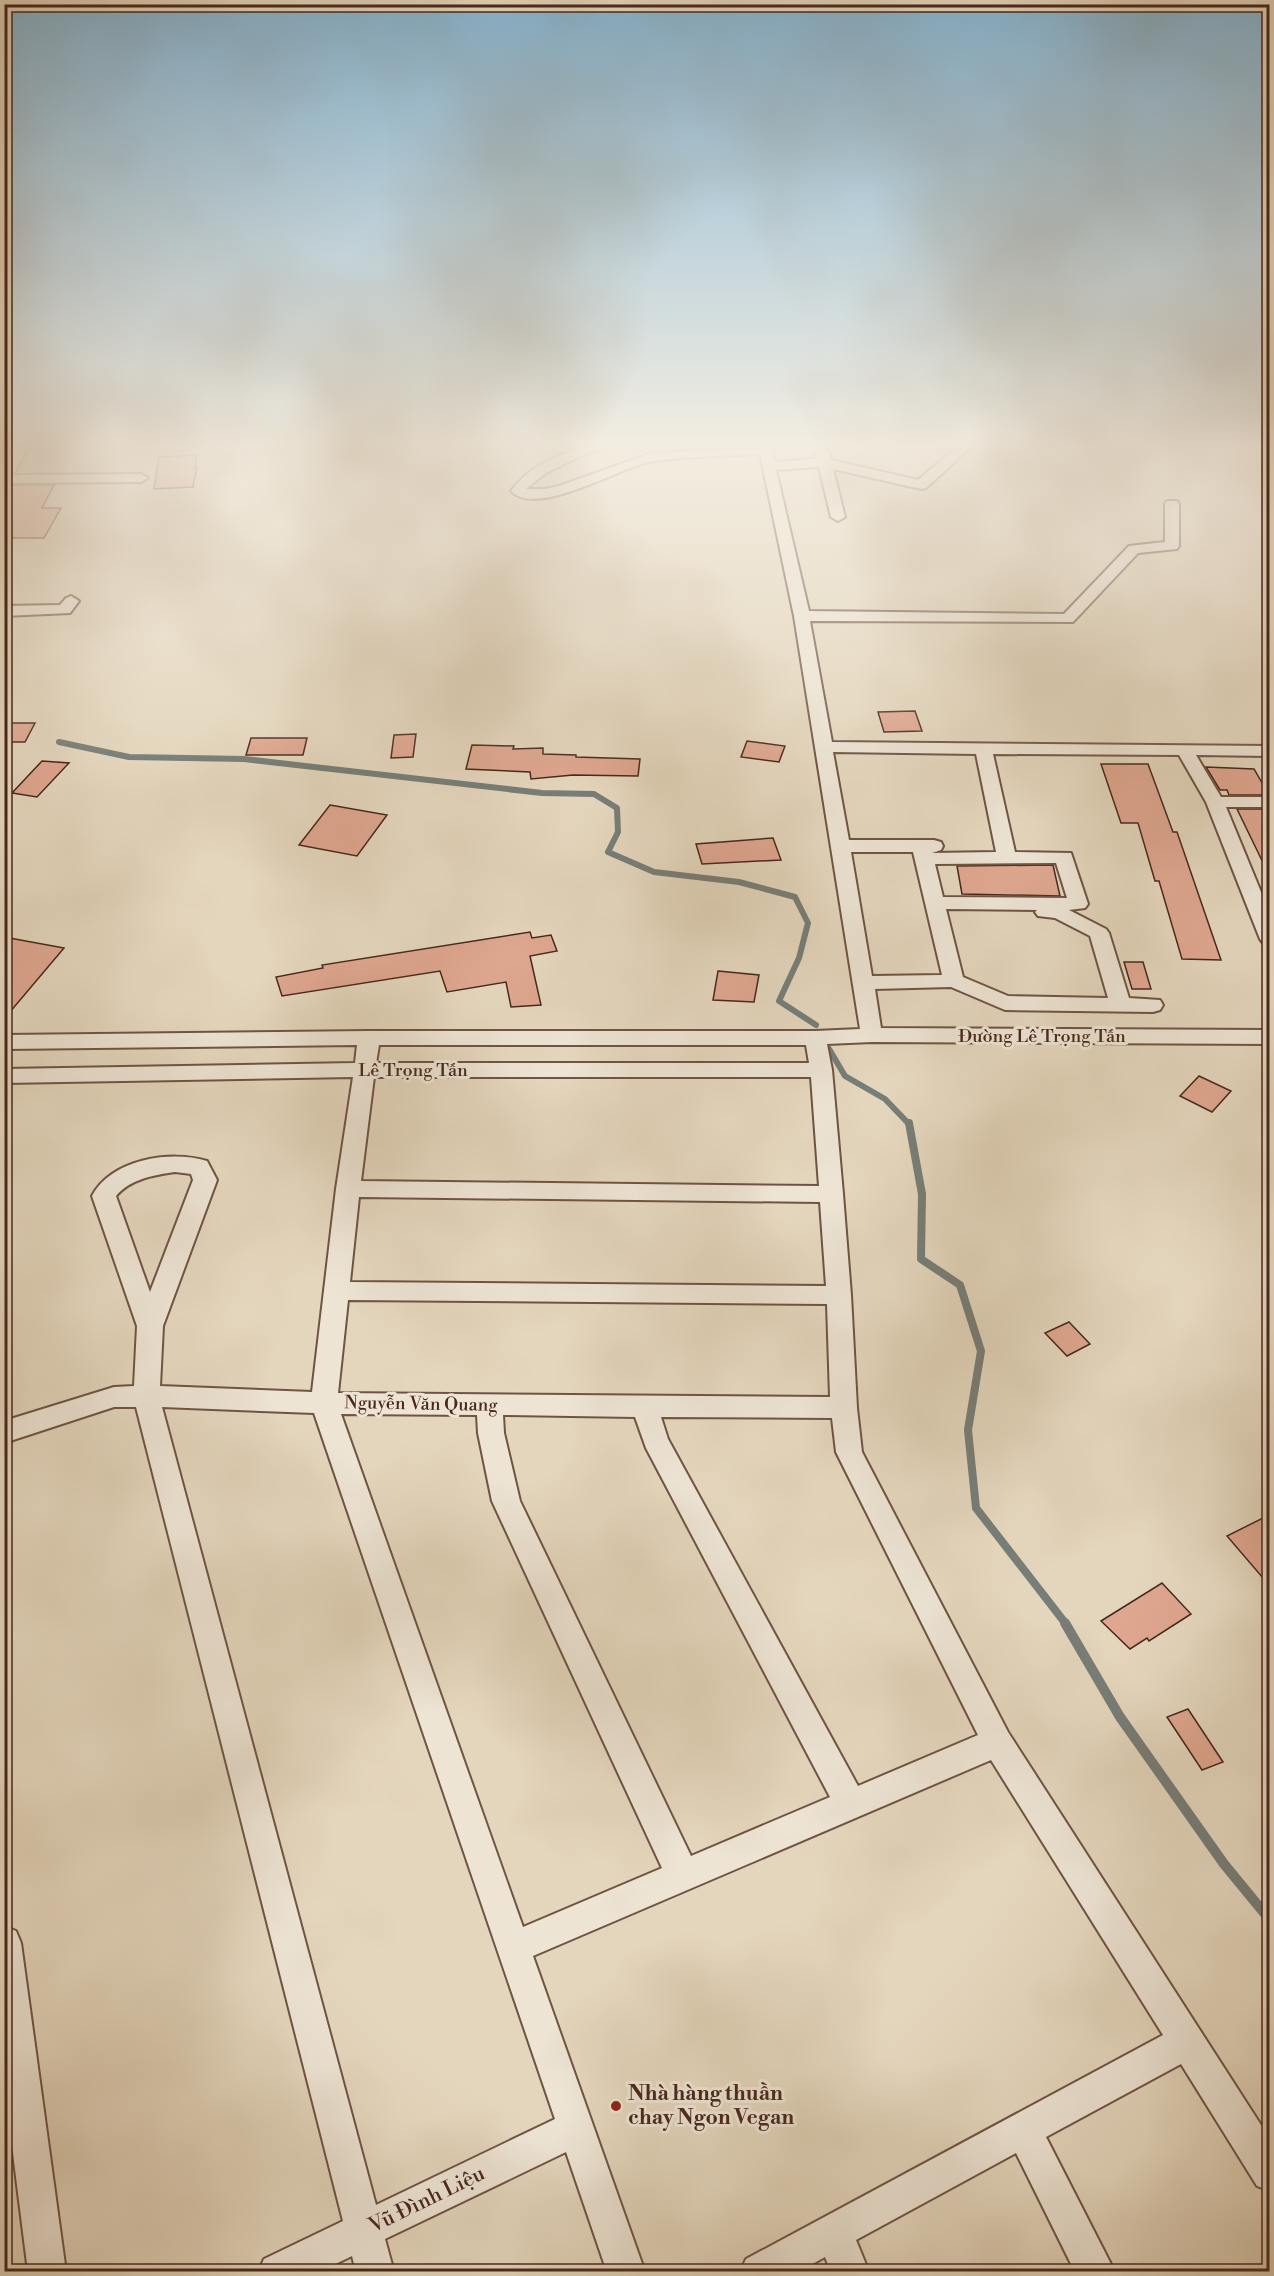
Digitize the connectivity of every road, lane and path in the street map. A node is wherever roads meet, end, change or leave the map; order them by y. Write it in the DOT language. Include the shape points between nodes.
graph roads {
  1 [pos="789,554"];
  2 [pos="1129,554"];
  3 [pos="4,602"];
  4 [pos="4,611"];
  5 [pos="802,616"];
  6 [pos="824,747"];
  7 [pos="983,748"];
  8 [pos="1184,750"];
  9 [pos="1269,751"];
  10 [pos="1215,802"];
  11 [pos="1269,802"];
  12 [pos="841,846"];
  13 [pos="923,852"];
  14 [pos="1006,852"];
  15 [pos="937,908"];
  16 [pos="1269,939"];
  17 [pos="954,981"];
  18 [pos="864,982"];
  19 [pos="1005,1003"];
  20 [pos="1120,1004"];
  21 [pos="1153,1005"];
  22 [pos="873,1035"];
  23 [pos="1012,1036"];
  24 [pos="1269,1037"];
  25 [pos="369,1038"];
  26 [pos="815,1038"];
  27 [pos="4,1042"];
  28 [pos="365,1070"];
  29 [pos="821,1070"];
  30 [pos="4,1076"];
  31 [pos="348,1189"];
  32 [pos="831,1194"];
  33 [pos="337,1291"];
  34 [pos="839,1295"];
  35 [pos="150,1326"];
  36 [pos="146,1396"];
  37 [pos="324,1402"];
  38 [pos="489,1404"];
  39 [pos="645,1406"];
  40 [pos="844,1408"];
  41 [pos="4,1432"];
  42 [pos="997,1742"];
  43 [pos="851,1804"];
  44 [pos="683,1876"];
  45 [pos="4,1943"];
  46 [pos="513,1948"];
  47 [pos="1186,2042"];
  48 [pos="576,2128"];
  49 [pos="1023,2130"];
  50 [pos="1269,2174"];
  51 [pos="364,2230"];
  52 [pos="833,2232"];
  53 [pos="47,2271"];
  54 [pos="278,2271"];
  55 [pos="375,2271"];
  56 [pos="626,2271"];
  57 [pos="759,2271"];
  58 [pos="850,2271"];
  59 [pos="1096,2271"];
  1 -- 5 [label="street"];
  2 -- 5 [label="street" via="1068,619"];
  3 -- 4 [label="street" via="71,601 65,610"];
  5 -- 6 [label="street"];
  6 -- 7 [label="street"];
  6 -- 12 [label="street"];
  7 -- 8 [label="street"];
  7 -- 14 [label="street"];
  8 -- 9 [label="street"];
  8 -- 10 [label="street"];
  10 -- 11 [label="street"];
  10 -- 16 [label="street"];
  12 -- 13 [label="street"];
  12 -- 18 [label="street"];
  13 -- 14 [label="street"];
  13 -- 15 [label="street"];
  14 -- 15 [label="street" via="1064,857 1078,904"];
  15 -- 17 [label="street"];
  15 -- 20 [label="street" via="1059,912 1069,917 1099,933"];
  17 -- 18 [label="street"];
  17 -- 19 [label="street"];
  18 -- 22 [label="street"];
  19 -- 20 [label="street"];
  19 -- 23 [label="street"];
  20 -- 21 [label="street"];
  22 -- 23 [label="street, Đường Lê Trọng Tấn"];
  22 -- 26 [label="street, Đường Lê Trọng Tấn"];
  23 -- 24 [label="street, Đường Lê Trọng Tấn"];
  25 -- 26 [label="street, Lê Trọng Tấn"];
  25 -- 27 [label="street, Lê Trọng Tấn"];
  25 -- 28 [label="street"];
  26 -- 29 [label="street"];
  28 -- 29 [label="street, Lê Trọng Tấn"];
  28 -- 30 [label="street, Lê Trọng Tấn"];
  28 -- 31 [label="street"];
  29 -- 32 [label="street"];
  31 -- 32 [label="street"];
  31 -- 33 [label="street"];
  32 -- 34 [label="street"];
  33 -- 34 [label="street"];
  33 -- 37 [label="street"];
  34 -- 40 [label="street"];
  35 -- 35 [label="street" via="205,1180 199,1167 160,1167 118,1179 106,1188 105,1196"];
  35 -- 36 [label="street"];
  36 -- 37 [label="street, Nguyễn Văn Quang"];
  36 -- 41 [label="street, Nguyễn Văn Quang" via="114,1397"];
  36 -- 51 [label="street"];
  37 -- 38 [label="street, Nguyễn Văn Quang"];
  37 -- 46 [label="street"];
  38 -- 39 [label="street, Nguyễn Văn Quang"];
  38 -- 44 [label="street" via="506,1500"];
  39 -- 40 [label="street, Nguyễn Văn Quang"];
  39 -- 43 [label="street" via="655,1440"];
  40 -- 42 [label="street" via="849,1452"];
  42 -- 43 [label="street"];
  42 -- 47 [label="street"];
  43 -- 44 [label="street"];
  44 -- 46 [label="street"];
  45 -- 53 [label="street"];
  46 -- 48 [label="street"];
  47 -- 49 [label="street"];
  47 -- 50 [label="street"];
  48 -- 51 [label="street, Vũ Đình Liệu"];
  48 -- 56 [label="street"];
  49 -- 52 [label="street"];
  49 -- 59 [label="street"];
  51 -- 54 [label="street, Vũ Đình Liệu"];
  51 -- 55 [label="street"];
  52 -- 57 [label="street"];
  52 -- 58 [label="street"];
}
